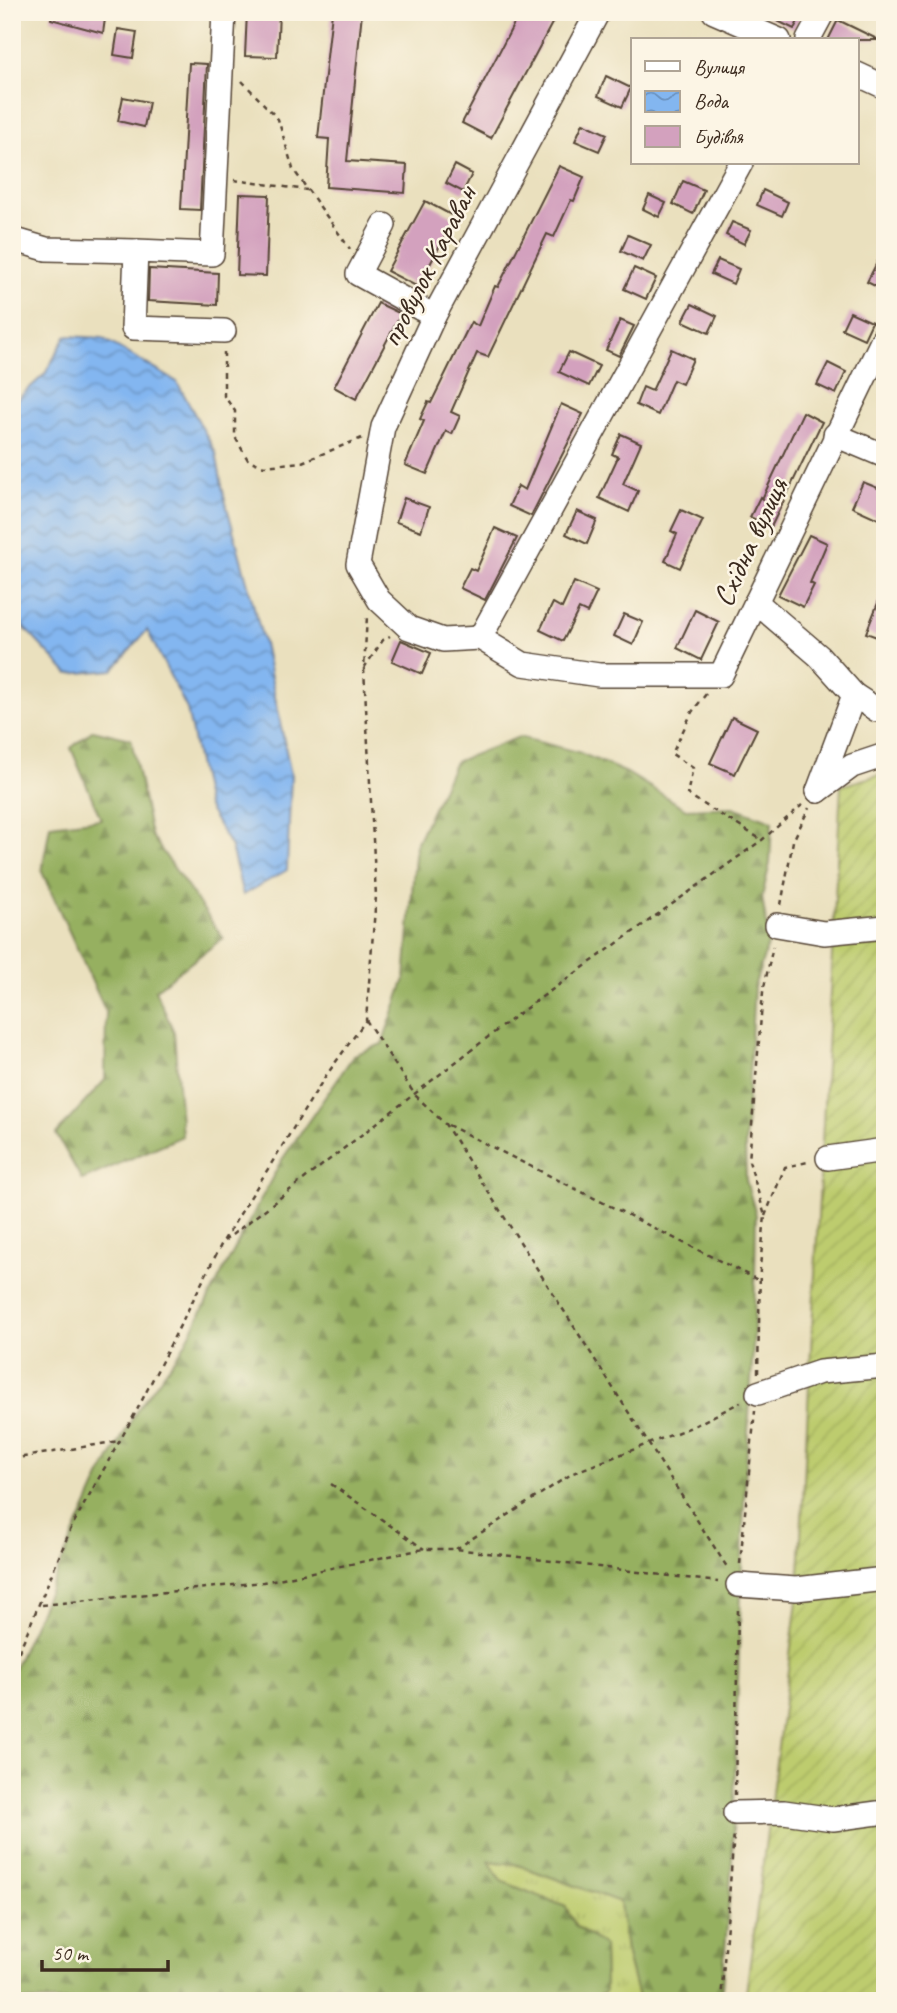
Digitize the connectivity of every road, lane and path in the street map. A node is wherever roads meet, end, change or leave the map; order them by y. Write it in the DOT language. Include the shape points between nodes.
graph roads {
  1 [pos="224,12"];
  2 [pos="598,12"];
  3 [pos="714,12"];
  4 [pos="823,12"];
  5 [pos="774,38"];
  6 [pos="809,38"];
  7 [pos="223,61"];
  8 [pos="858,74"];
  9 [pos="885,87"];
  10 [pos="740,164"];
  11 [pos="217,177"];
  12 [pos="308,190"];
  13 [pos="384,225"];
  14 [pos="12,239"];
  15 [pos="136,251"];
  16 [pos="362,266"];
  17 [pos="434,316"];
  18 [pos="224,331"];
  19 [pos="885,335"];
  20 [pos="383,427"];
  21 [pos="835,435"];
  22 [pos="885,456"];
  23 [pos="756,602"];
  24 [pos="365,604"];
  25 [pos="410,628"];
  26 [pos="480,638"];
  27 [pos="364,669"];
  28 [pos="854,695"];
  29 [pos="885,710"];
  30 [pos="692,712"];
  31 [pos="885,755"];
  32 [pos="818,791"];
  33 [pos="762,840"];
  34 [pos="777,925"];
  35 [pos="885,927"];
  36 [pos="366,1020"];
  37 [pos="415,1095"];
  38 [pos="445,1124"];
  39 [pos="885,1150"];
  40 [pos="828,1158"];
  41 [pos="765,1216"];
  42 [pos="222,1243"];
  43 [pos="760,1281"];
  44 [pos="885,1366"];
  45 [pos="758,1393"];
  46 [pos="119,1441"];
  47 [pos="649,1444"];
  48 [pos="12,1459"];
  49 [pos="331,1484"];
  50 [pos="424,1549"];
  51 [pos="456,1549"];
  52 [pos="885,1578"];
  53 [pos="738,1585"];
  54 [pos="41,1605"];
  55 [pos="12,1658"];
  56 [pos="885,1812"];
  57 [pos="735,1813"];
  1 -- 7 [label="street"];
  2 -- 17 [label="street, провулок Караван"];
  3 -- 5 [label="street"];
  4 -- 6 [label="street"];
  7 -- 11 [label="street"];
  7 -- 12 [label="path" via="278,119 293,169"];
  8 -- 9 [label="street"];
  10 -- 26 [label="street"];
  11 -- 12 [label="path"];
  11 -- 15 [label="street" via="212,254"];
  12 -- 16 [label="path"];
  13 -- 16 [label="street"];
  14 -- 15 [label="street" via="46,249"];
  15 -- 18 [label="street" via="133,327"];
  16 -- 17 [label="street" via="358,274"];
  17 -- 20 [label="street, провулок Караван"];
  18 -- 20 [label="path" via="224,396 234,411 235,437 248,460 264,466 302,462"];
  19 -- 21 [label="street, Східна вулиця"];
  20 -- 25 [label="street, провулок Караван" via="358,565 379,600"];
  21 -- 22 [label="street"];
  21 -- 23 [label="street, Східна вулиця"];
  23 -- 26 [label="street, Східна вулиця" via="721,675 599,675 523,664"];
  23 -- 28 [label="street" via="820,656"];
  24 -- 27 [label="path"];
  25 -- 26 [label="street" via="443,640"];
  25 -- 27 [label="path" via="383,640"];
  27 -- 36 [label="path" via="376,896"];
  28 -- 29 [label="street"];
  28 -- 32 [label="street"];
  30 -- 33 [label="path" via="672,754 693,768 687,794"];
  31 -- 32 [label="street" via="852,766"];
  32 -- 33 [label="path"];
  33 -- 37 [label="path" via="518,1014"];
  34 -- 35 [label="street" via="824,933"];
  36 -- 37 [label="path"];
  36 -- 42 [label="path" via="325,1077"];
  37 -- 38 [label="path"];
  37 -- 42 [label="path"];
  38 -- 43 [label="path"];
  38 -- 47 [label="path"];
  39 -- 40 [label="street"];
  40 -- 41 [label="path" via="785,1167"];
  42 -- 46 [label="path"];
  44 -- 45 [label="street" via="820,1372"];
  45 -- 47 [label="path"];
  46 -- 48 [label="path"];
  46 -- 54 [label="path" via="72,1526"];
  47 -- 51 [label="path" via="573,1473"];
  47 -- 53 [label="path"];
  49 -- 50 [label="path"];
  50 -- 51 [label="path"];
  50 -- 54 [label="path" via="263,1582"];
  51 -- 53 [label="path"];
  52 -- 53 [label="street" via="796,1589"];
  54 -- 55 [label="path"];
  56 -- 57 [label="street" via="833,1819 784,1812"];
}
